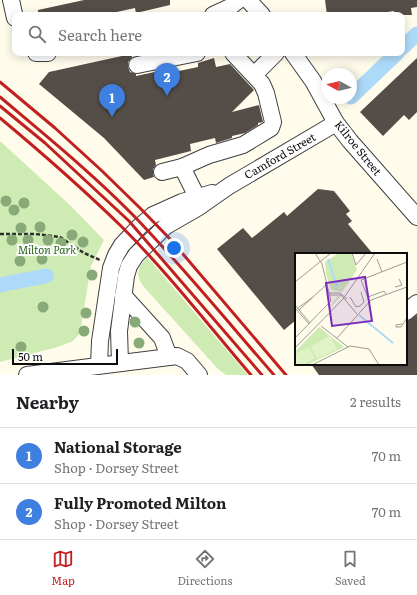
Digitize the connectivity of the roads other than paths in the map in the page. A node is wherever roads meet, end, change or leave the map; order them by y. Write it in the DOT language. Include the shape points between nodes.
graph roads {
  1 [pos="11,0"];
  2 [pos="239,0"];
  3 [pos="248,0"];
  4 [pos="14,12"];
  5 [pos="219,12"];
  6 [pos="259,12"];
  7 [pos="182,56"];
  8 [pos="236,56"];
  9 [pos="273,56"];
  10 [pos="295,56"];
  11 [pos="137,65"];
  12 [pos="254,75"];
  13 [pos="336,123"];
  14 [pos="182,167"];
  15 [pos="162,172"];
  16 [pos="223,189"];
  17 [pos="197,197"];
  18 [pos="417,217"];
  19 [pos="124,295"];
  20 [pos="417,303"];
  21 [pos="407,311"];
  22 [pos="169,357"];
  23 [pos="120,363"];
  24 [pos="99,365"];
  25 [pos="27,375"];
  26 [pos="199,375"];
  1 -- 4 [label="street"];
  2 -- 5 [label="street"];
  3 -- 6 [label="street"];
  7 -- 11 [label="street"];
  8 -- 12 [label="street"];
  9 -- 12 [label="street"];
  10 -- 13 [label="street, Kilroe Street"];
  12 -- 14 [label="street" via="266,94 273,122 271,128 243,145 209,155"];
  13 -- 16 [label="street, Camford Street"];
  13 -- 18 [label="street, Kilroe Street"];
  14 -- 15 [label="street"];
  14 -- 17 [label="street"];
  16 -- 17 [label="street, Camford Street"];
  16 -- 19 [label="street, Camford Street" via="199,207 166,226 140,250 129,266"];
  17 -- 24 [label="street, Camford Street" via="151,217 126,239 116,255 103,318"];
  19 -- 22 [label="street" via="162,338"];
  19 -- 23 [label="street, Camford Street" via="119,331"];
  20 -- 21 [label="street"];
  22 -- 23 [label="street"];
  22 -- 26 [label="street" via="176,356 186,360"];
  23 -- 24 [label="street"];
  24 -- 25 [label="street"];
}
